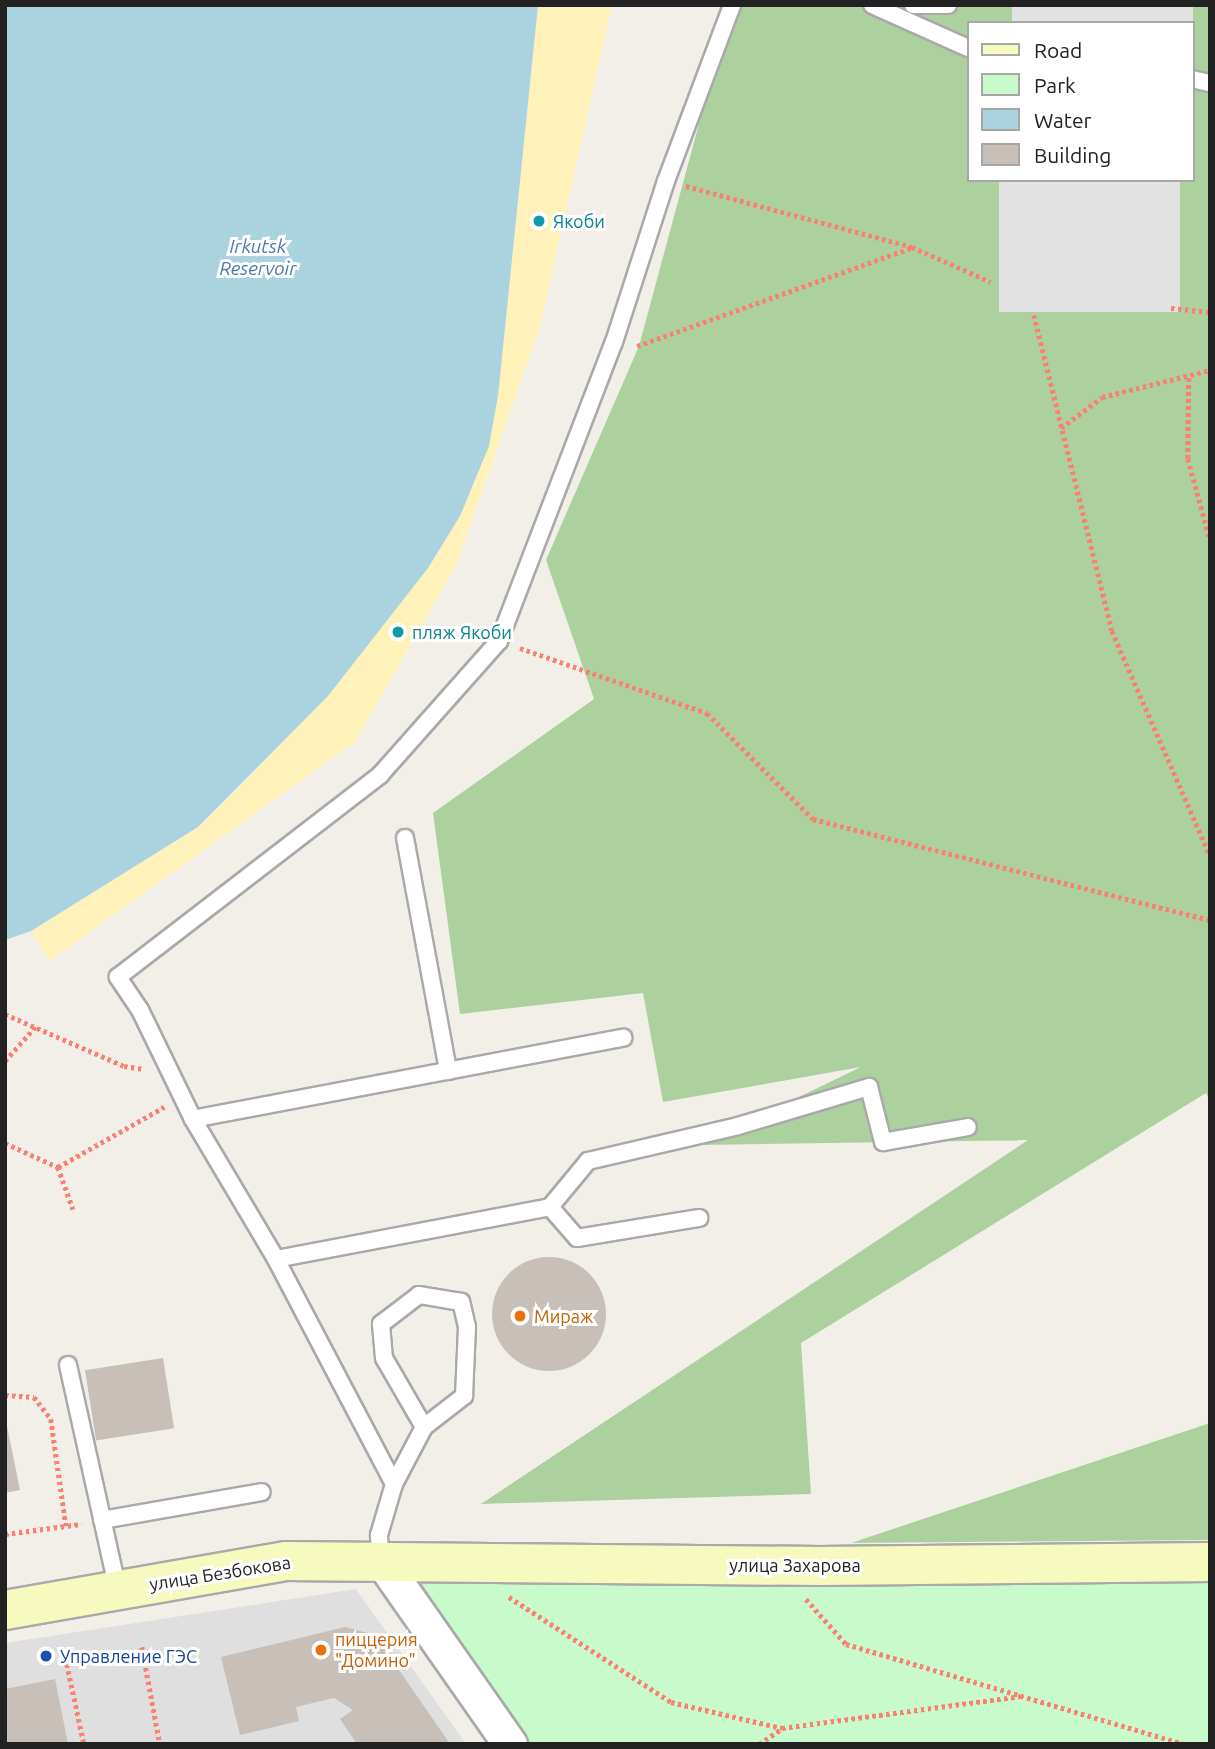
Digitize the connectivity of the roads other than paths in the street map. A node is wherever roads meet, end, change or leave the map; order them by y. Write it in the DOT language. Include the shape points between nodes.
graph roads {
  1 [pos="732,5"];
  2 [pos="872,5"];
  3 [pos="913,5"];
  4 [pos="948,5"];
  5 [pos="967,48"];
  6 [pos="405,838"];
  7 [pos="623,1038"];
  8 [pos="448,1071"];
  9 [pos="193,1119"];
  10 [pos="968,1127"];
  11 [pos="550,1207"];
  12 [pos="699,1218"];
  13 [pos="276,1259"];
  14 [pos="68,1365"];
  15 [pos="424,1427"];
  16 [pos="394,1484"];
  17 [pos="262,1492"];
  18 [pos="102,1520"];
  19 [pos="381,1560"];
  20 [pos="1210,1562"];
  21 [pos="118,1590"];
  22 [pos="5,1610"];
  23 [pos="510,1744"];
  1 -- 9 [label="lane" via="666,181 614,342 499,641 380,775 118,976"];
  2 -- 5 [label="lane"];
  3 -- 4 [label="lane"];
  6 -- 8 [label="lane"];
  7 -- 8 [label="lane"];
  8 -- 9 [label="lane"];
  9 -- 13 [label="lane"];
  10 -- 11 [label="lane" via="883,1142 869,1087 738,1126 588,1161"];
  11 -- 12 [label="lane" via="577,1238"];
  11 -- 13 [label="lane"];
  13 -- 16 [label="lane"];
  14 -- 18 [label="lane"];
  15 -- 15 [label="lane" via="464,1396 467,1327 461,1302 419,1295 381,1324 384,1357"];
  15 -- 16 [label="lane"];
  16 -- 19 [label="lane" via="379,1535"];
  17 -- 18 [label="lane"];
  18 -- 21 [label="lane"];
  19 -- 20 [label="main road, улица Захарова" via="820,1566"];
  19 -- 21 [label="main road, улица Безбокова" via="286,1561"];
  19 -- 23 [label="street"];
  21 -- 22 [label="main road, улица Безбокова"];
}
